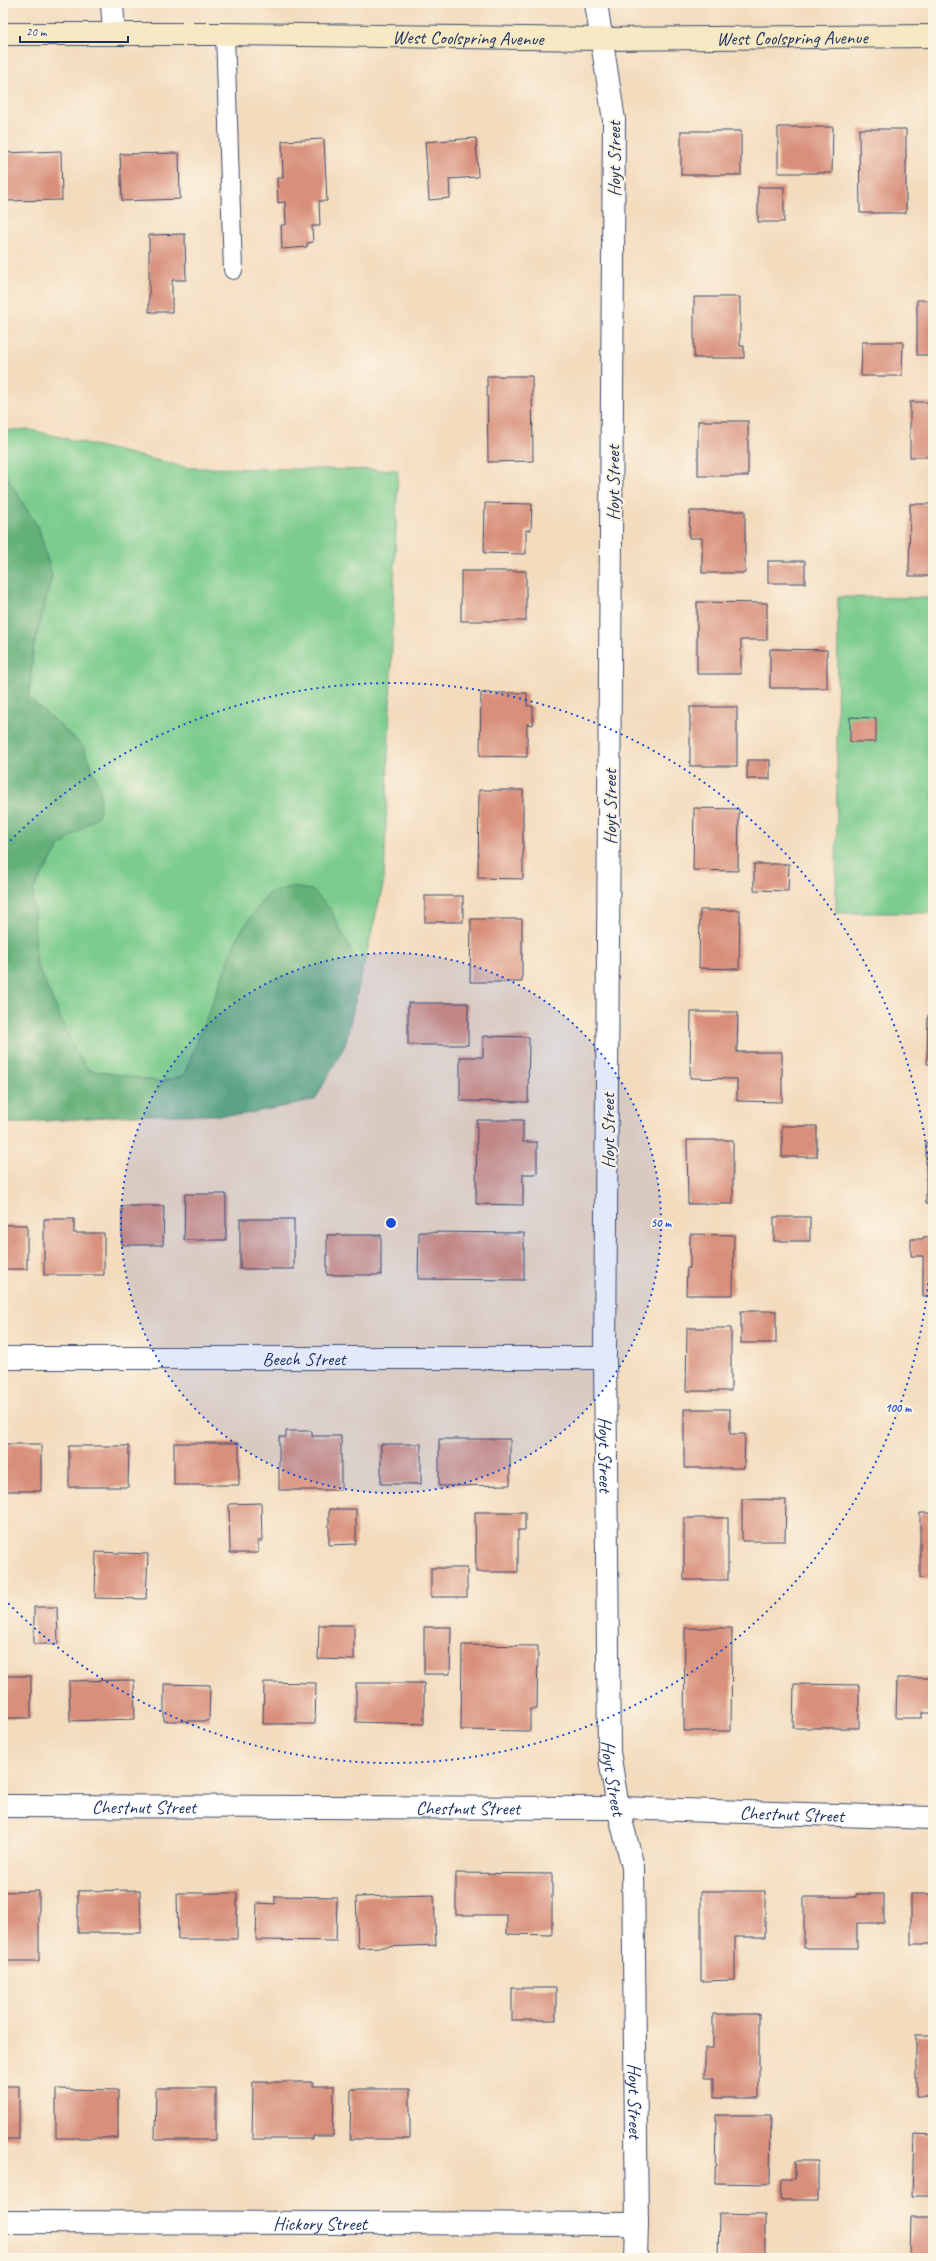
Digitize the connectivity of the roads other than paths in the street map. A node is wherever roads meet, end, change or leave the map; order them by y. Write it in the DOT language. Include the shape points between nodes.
graph roads {
  1 [pos="112,3"];
  2 [pos="596,3"];
  3 [pos="3,34"];
  4 [pos="114,34"];
  5 [pos="225,34"];
  6 [pos="933,36"];
  7 [pos="602,39"];
  8 [pos="233,270"];
  9 [pos="3,1358"];
  10 [pos="605,1358"];
  11 [pos="3,1806"];
  12 [pos="618,1808"];
  13 [pos="933,1818"];
  14 [pos="3,2222"];
  15 [pos="637,2224"];
  16 [pos="636,2258"];
  1 -- 4 [label="street"];
  2 -- 7 [label="street, Hoyt Street"];
  3 -- 4 [label="street, West Coolspring Avenue"];
  4 -- 5 [label="street, West Coolspring Avenue"];
  5 -- 7 [label="street, West Coolspring Avenue"];
  5 -- 8 [label="lane"];
  6 -- 7 [label="street, West Coolspring Avenue"];
  7 -- 10 [label="street, Hoyt Street" via="614,120"];
  9 -- 10 [label="street, Beech Street"];
  10 -- 12 [label="street, Hoyt Street" via="609,1752"];
  11 -- 12 [label="street, Chestnut Street"];
  12 -- 13 [label="street, Chestnut Street"];
  12 -- 15 [label="street, Hoyt Street" via="633,1868"];
  14 -- 15 [label="street, Hickory Street"];
  15 -- 16 [label="street, Hoyt Street"];
}
